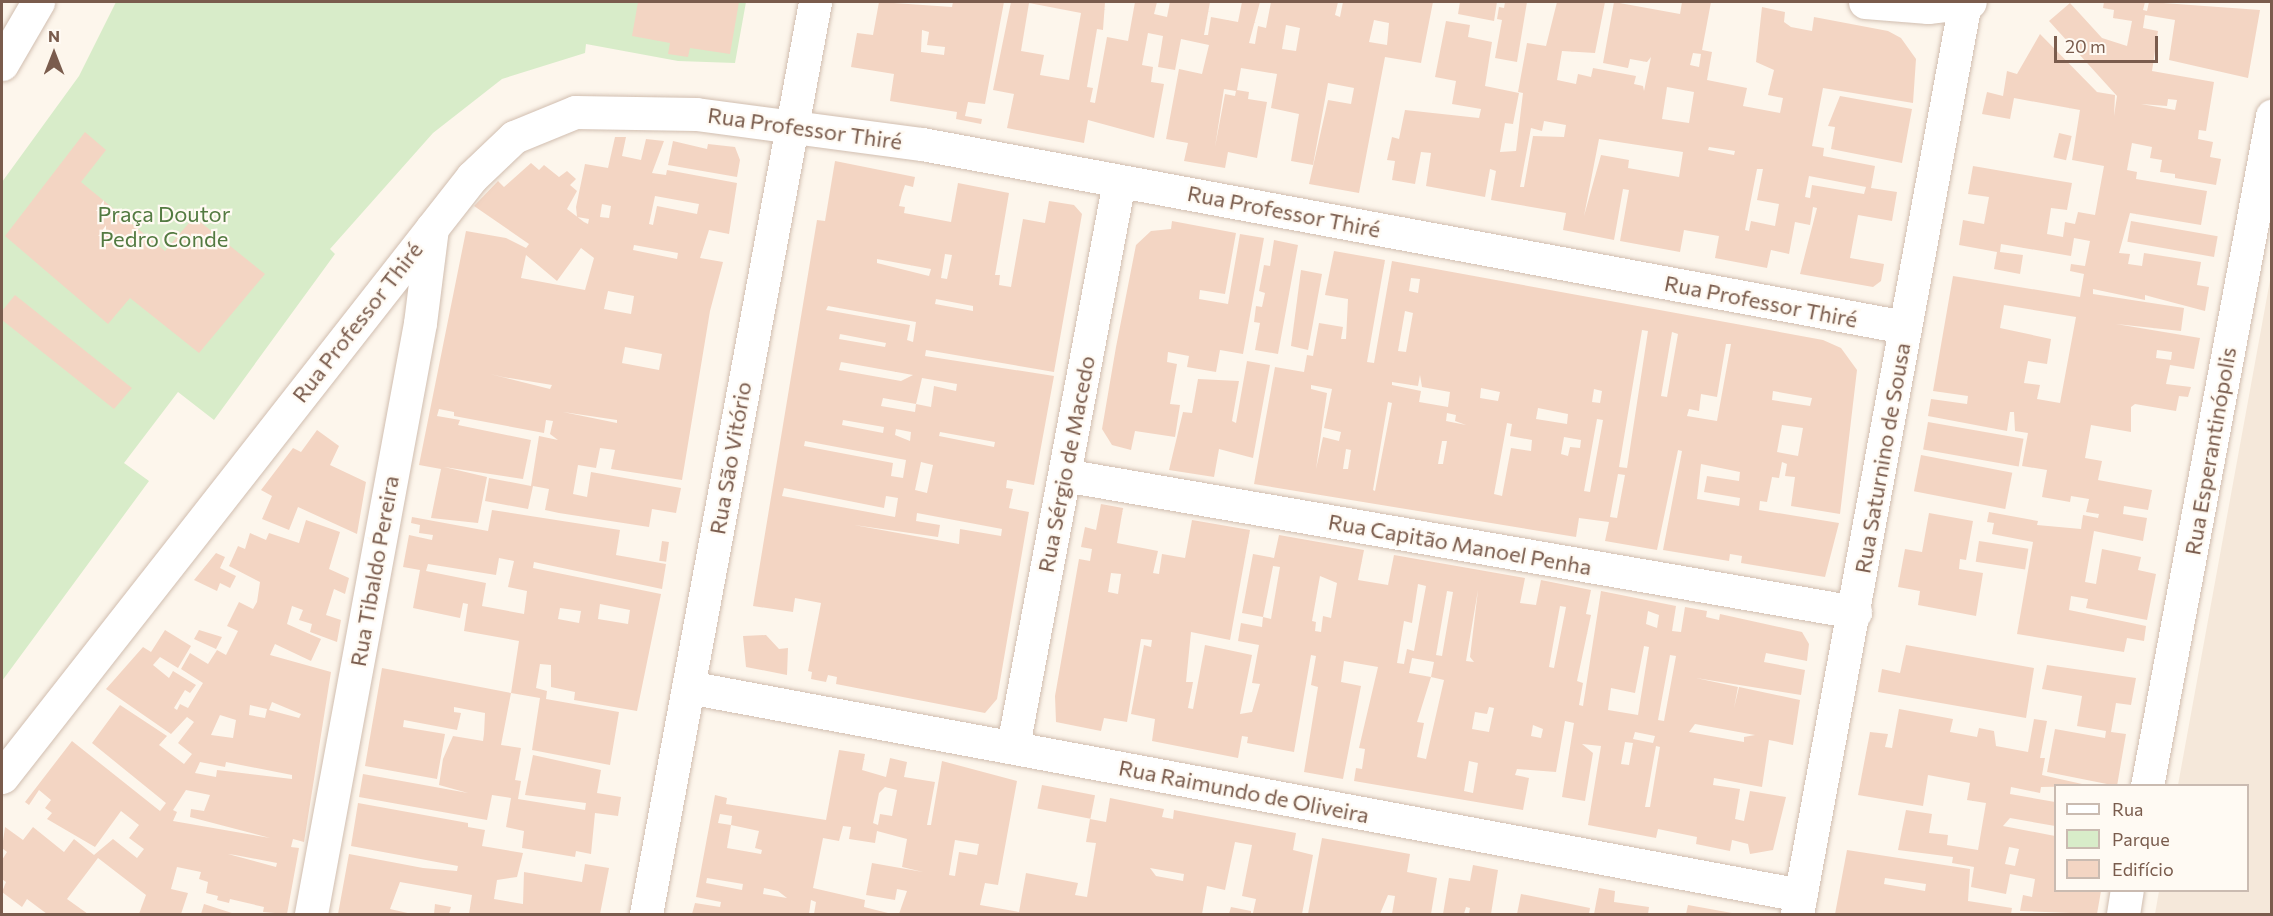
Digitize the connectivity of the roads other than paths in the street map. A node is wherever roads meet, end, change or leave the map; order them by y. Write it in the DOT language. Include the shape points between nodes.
graph roads {
  1 [pos="38,2"];
  2 [pos="815,2"];
  3 [pos="1865,2"];
  4 [pos="1966,3"];
  5 [pos="2,64"];
  6 [pos="2271,116"];
  7 [pos="791,124"];
  8 [pos="1119,181"];
  9 [pos="432,228"];
  10 [pos="1905,327"];
  11 [pos="1064,475"];
  12 [pos="1855,612"];
  13 [pos="688,687"];
  14 [pos="1013,746"];
  15 [pos="2,777"];
  16 [pos="2147,784"];
  17 [pos="2127,892"];
  18 [pos="1799,905"];
  19 [pos="311,915"];
  20 [pos="646,915"];
  21 [pos="2123,915"];
  1 -- 5 [label="street"];
  2 -- 7 [label="street, Rua São Vitório"];
  3 -- 4 [label="street" via="1928,8"];
  4 -- 10 [label="street, Rua Saturnino de Sousa"];
  6 -- 16 [label="street, Rua Esperantinópolis"];
  7 -- 8 [label="street, Rua Professor Thiré"];
  7 -- 9 [label="street, Rua Professor Thiré" via="664,112 575,112 514,137 472,177"];
  7 -- 13 [label="street, Rua São Vitório"];
  8 -- 10 [label="street, Rua Professor Thiré"];
  8 -- 11 [label="street, Rua Sérgio de Macedo"];
  9 -- 15 [label="street, Rua Professor Thiré"];
  9 -- 19 [label="street, Rua Tibaldo Pereira" via="420,323"];
  10 -- 12 [label="street, Rua Saturnino de Sousa"];
  11 -- 12 [label="street, Rua Capitão Manoel Penha"];
  11 -- 14 [label="street, Rua Sérgio de Macedo"];
  12 -- 18 [label="street, Rua Saturnino de Sousa"];
  13 -- 14 [label="street, Rua Raimundo de Oliveira"];
  13 -- 20 [label="street, Rua São Vitório"];
  14 -- 18 [label="street, Rua Raimundo de Oliveira"];
  17 -- 21 [label="street"];
}
